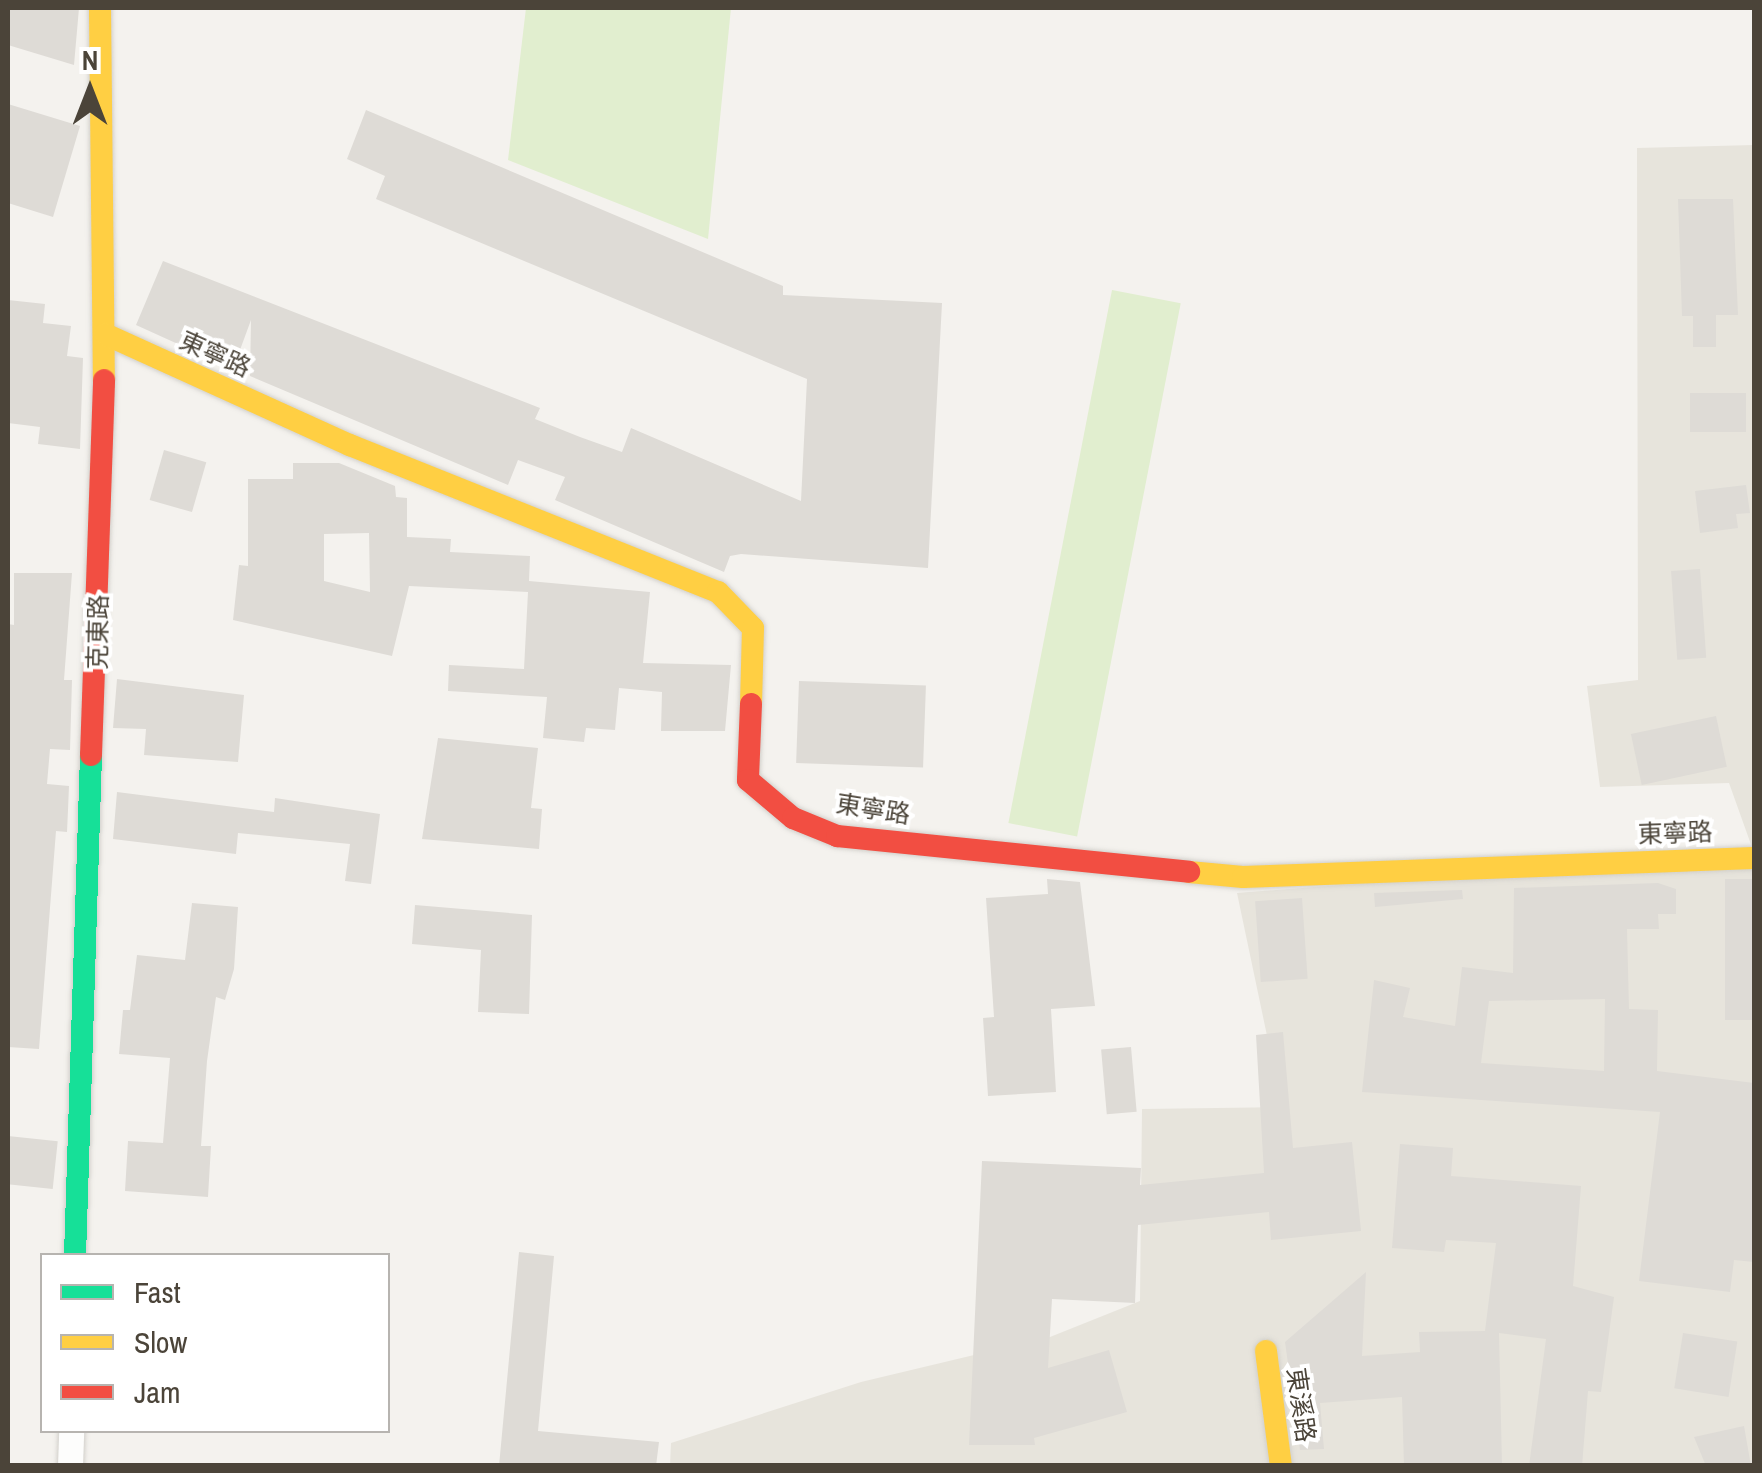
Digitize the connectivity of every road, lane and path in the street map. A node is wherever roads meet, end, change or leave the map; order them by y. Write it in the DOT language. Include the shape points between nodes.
graph roads {
  1 [pos="100,8"];
  2 [pos="104,334"];
  3 [pos="1754,858"];
  4 [pos="75,1253"];
  5 [pos="1266,1351"];
  6 [pos="71,1433"];
  7 [pos="70,1466"];
  8 [pos="1281,1466"];
  1 -- 2 [label="street, 克東路"];
  2 -- 3 [label="street, 東寧路" via="350,445 718,592 753,628 758,654 743,754 748,780 793,818 837,836 1243,877"];
  2 -- 4 [label="street, 克東路"];
  5 -- 8 [label="street, 東溪路"];
  6 -- 7 [label="street"];
}
